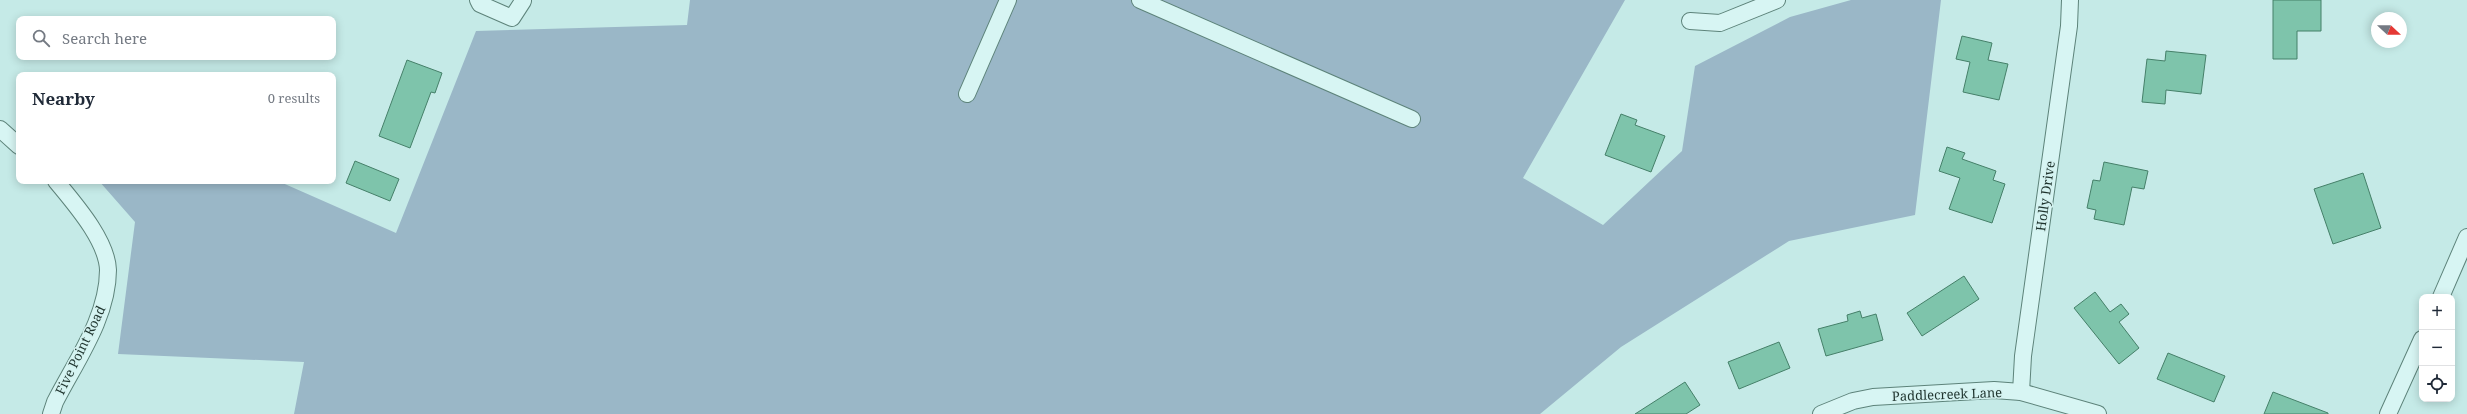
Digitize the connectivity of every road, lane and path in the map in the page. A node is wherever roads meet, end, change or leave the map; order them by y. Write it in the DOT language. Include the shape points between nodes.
graph roads {
  1 [pos="478,0"];
  2 [pos="1008,0"];
  3 [pos="1140,0"];
  4 [pos="1777,0"];
  5 [pos="2070,0"];
  6 [pos="523,1"];
  7 [pos="1690,20"];
  8 [pos="967,94"];
  9 [pos="1412,119"];
  10 [pos="0,129"];
  11 [pos="16,143"];
  12 [pos="59,184"];
  13 [pos="2467,237"];
  14 [pos="2442,294"];
  15 [pos="2419,346"];
  16 [pos="2021,392"];
  17 [pos="51,414"];
  18 [pos="1821,414"];
  19 [pos="2098,414"];
  20 [pos="2388,414"];
  1 -- 6 [label="street" via="480,4 512,18"];
  2 -- 8 [label="street"];
  3 -- 9 [label="street"];
  4 -- 7 [label="street" via="1720,23"];
  5 -- 16 [label="street, Holly Drive" via="2069,26 2023,356"];
  10 -- 11 [label="street"];
  12 -- 17 [label="street, Five Point Road" via="82,212 102,249 108,269 102,310"];
  13 -- 14 [label="street"];
  15 -- 20 [label="street"];
  16 -- 18 [label="street, Paddlecreek Lane" via="1994,390 1873,397 1853,401"];
  16 -- 19 [label="street, Paddlecreek Lane"];
}
